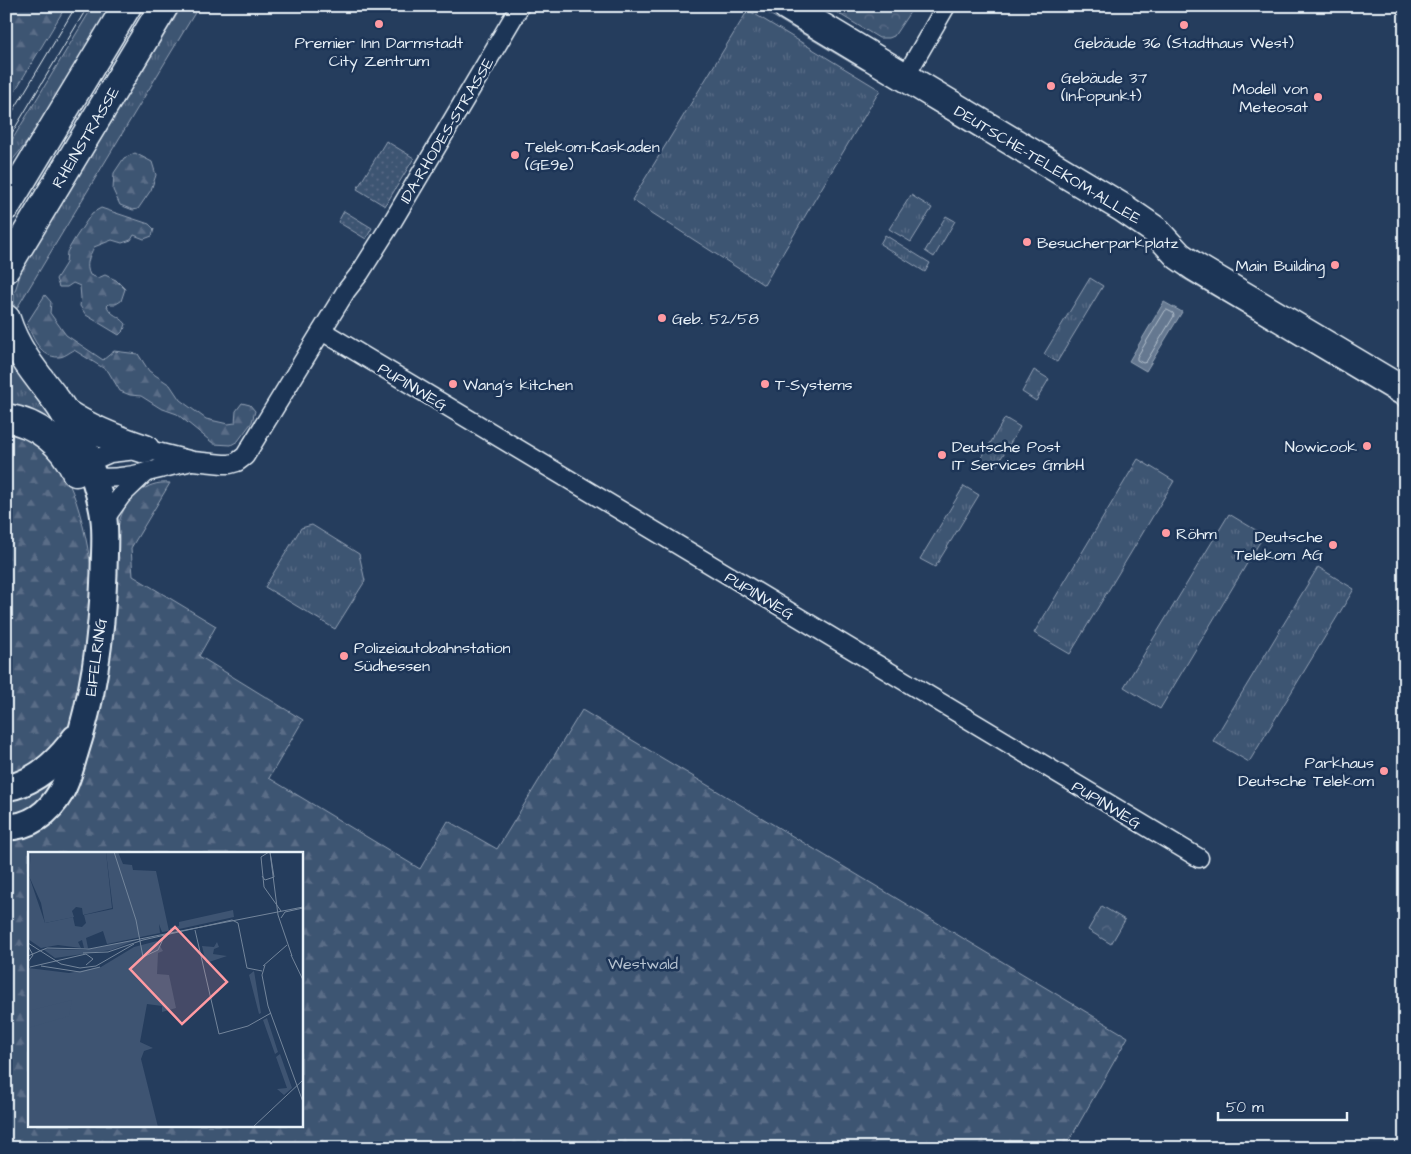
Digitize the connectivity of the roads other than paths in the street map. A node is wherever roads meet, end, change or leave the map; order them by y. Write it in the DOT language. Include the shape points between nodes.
graph roads {
  1 [pos="127,6"];
  2 [pos="164,6"];
  3 [pos="520,6"];
  4 [pos="787,6"];
  5 [pos="946,6"];
  6 [pos="905,77"];
  7 [pos="6,206"];
  8 [pos="6,268"];
  9 [pos="6,319"];
  10 [pos="322,331"];
  11 [pos="1405,392"];
  12 [pos="64,413"];
  13 [pos="6,418"];
  14 [pos="146,460"];
  15 [pos="86,470"];
  16 [pos="104,520"];
  17 [pos="103,594"];
  18 [pos="86,720"];
  19 [pos="6,788"];
  20 [pos="6,827"];
  21 [pos="1199,858"];
  1 -- 7 [label="main road, RHEINSTRASSE"];
  2 -- 8 [label="main road, RHEINSTRASSE"];
  3 -- 10 [label="street, IDA-RHODES-STRASSE"];
  4 -- 6 [label="main road, DEUTSCHE-TELEKOM-ALLEE"];
  5 -- 6 [label="street"];
  6 -- 11 [label="main road, DEUTSCHE-TELEKOM-ALLEE" via="1123,208 1155,230 1194,268"];
  9 -- 12 [label="main road" via="18,349"];
  10 -- 14 [label="street" via="245,456 237,462"];
  10 -- 21 [label="street, PUPINWEG"];
  12 -- 14 [label="main road" via="116,439"];
  12 -- 15 [label="main road" via="77,436"];
  13 -- 15 [label="main road" via="31,426 52,439"];
  14 -- 15 [label="street" via="120,477"];
  14 -- 15 [label="street" via="110,453"];
  14 -- 16 [label="street"];
  15 -- 16 [label="main road, EIFELRING" via="100,499"];
  15 -- 17 [label="main road, EIFELRING"];
  16 -- 17 [label="main road, EIFELRING"];
  17 -- 18 [label="main road, EIFELRING" via="95,672"];
  18 -- 19 [label="main road, EIFELRING" via="69,747 49,766 18,786"];
  18 -- 20 [label="main road, EIFELRING" via="66,782 54,802 42,815 26,824"];
}
